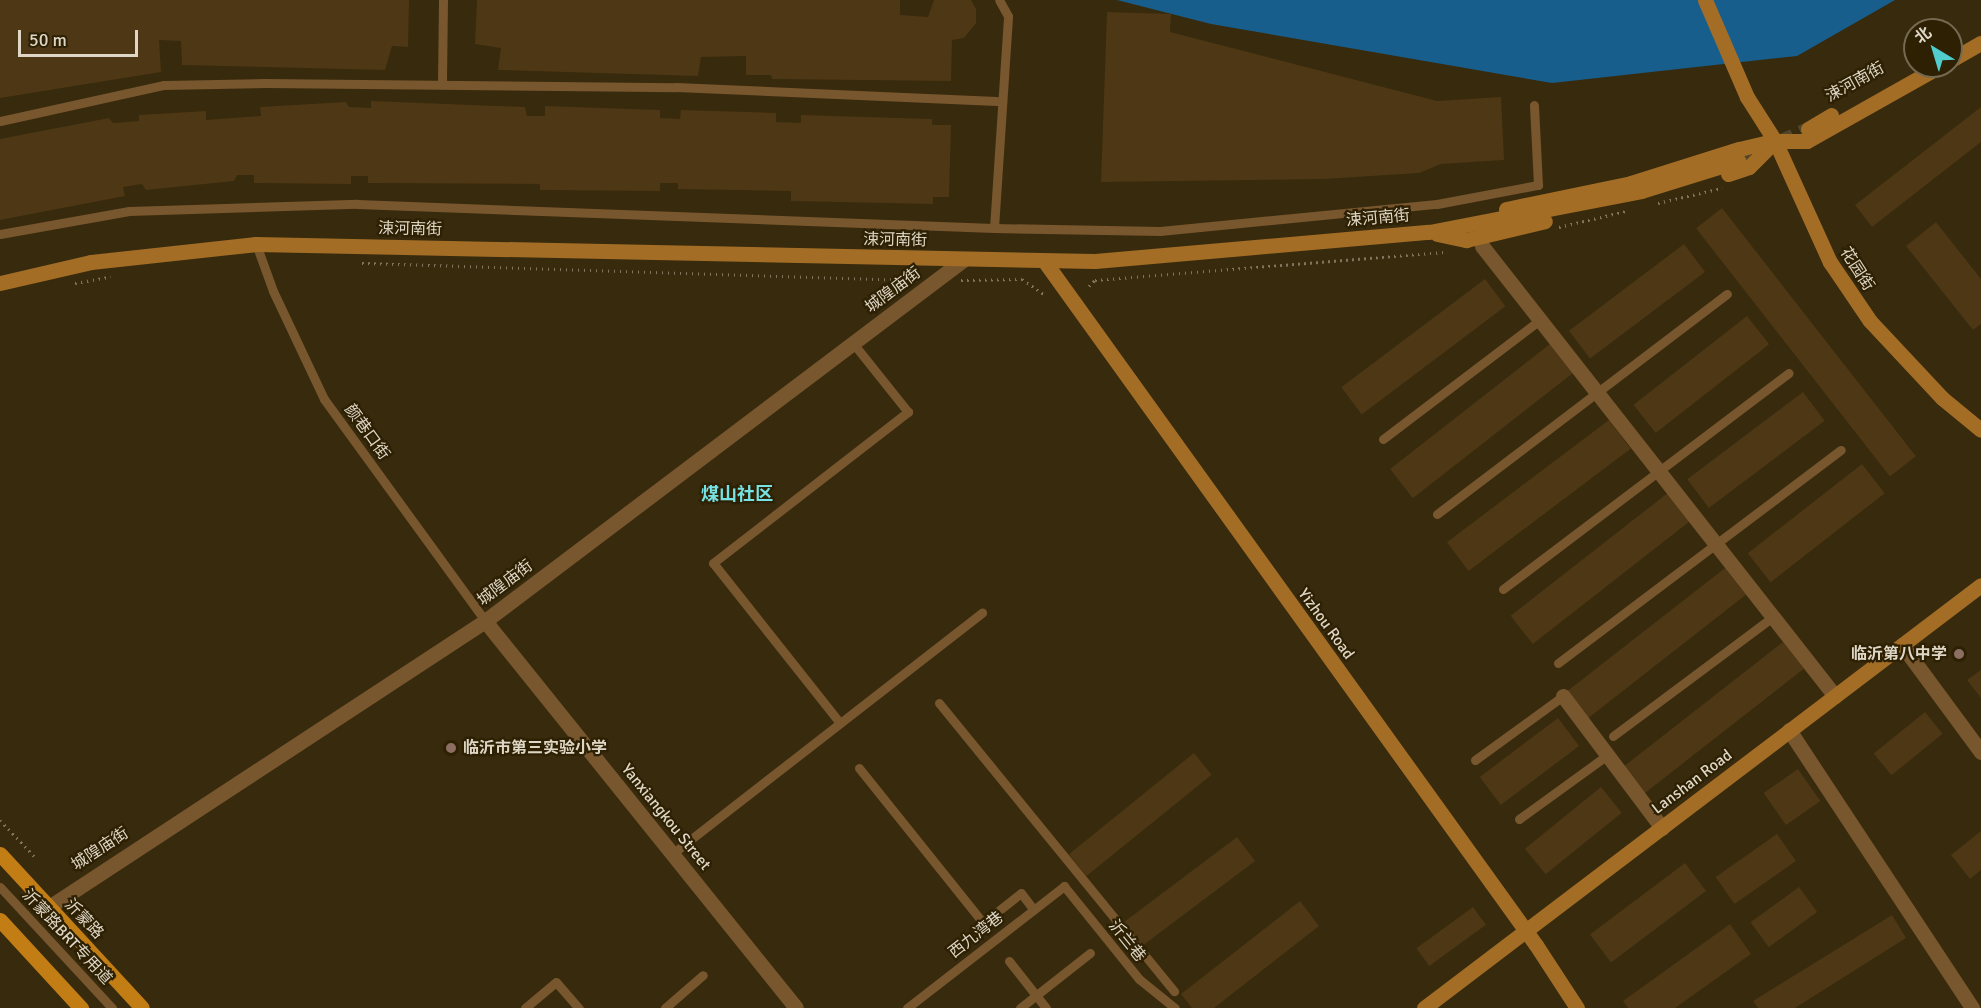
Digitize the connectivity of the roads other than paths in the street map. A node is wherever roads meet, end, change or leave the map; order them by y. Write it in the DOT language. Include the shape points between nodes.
graph roads {
  1 [pos="443,0"];
  2 [pos="999,0"];
  3 [pos="1705,0"];
  4 [pos="1981,32"];
  5 [pos="1963,42"];
  6 [pos="1981,43"];
  7 [pos="1963,53"];
  8 [pos="1903,75"];
  9 [pos="1919,78"];
  10 [pos="442,82"];
  11 [pos="1002,101"];
  12 [pos="1534,105"];
  13 [pos="0,121"];
  14 [pos="1808,129"];
  15 [pos="1775,141"];
  16 [pos="1738,161"];
  17 [pos="994,228"];
  18 [pos="1428,232"];
  19 [pos="0,234"];
  20 [pos="256,243"];
  21 [pos="1482,246"];
  22 [pos="963,260"];
  23 [pos="1045,262"];
  24 [pos="0,283"];
  25 [pos="1727,294"];
  26 [pos="1540,320"];
  27 [pos="853,343"];
  28 [pos="1789,374"];
  29 [pos="1597,392"];
  30 [pos="1981,430"];
  31 [pos="1383,439"];
  32 [pos="1841,450"];
  33 [pos="1659,471"];
  34 [pos="1437,514"];
  35 [pos="1716,544"];
  36 [pos="1981,585"];
  37 [pos="1503,589"];
  38 [pos="982,613"];
  39 [pos="1773,616"];
  40 [pos="485,621"];
  41 [pos="1902,645"];
  42 [pos="1558,663"];
  43 [pos="1563,696"];
  44 [pos="1835,696"];
  45 [pos="939,703"];
  46 [pos="840,723"];
  47 [pos="1789,730"];
  48 [pos="1613,736"];
  49 [pos="1981,752"];
  50 [pos="1606,756"];
  51 [pos="1475,760"];
  52 [pos="859,768"];
  53 [pos="1519,819"];
  54 [pos="1662,828"];
  55 [pos="0,854"];
  56 [pos="672,854"];
  57 [pos="1064,886"];
  58 [pos="0,887"];
  59 [pos="1096,898"];
  60 [pos="49,906"];
  61 [pos="1082,908"];
  62 [pos="1034,910"];
  63 [pos="0,920"];
  64 [pos="1523,929"];
  65 [pos="1090,953"];
  66 [pos="1009,961"];
  67 [pos="704,975"];
  68 [pos="1174,992"];
  69 [pos="1036,995"];
  70 [pos="81,1008"];
  71 [pos="112,1008"];
  72 [pos="142,1008"];
  73 [pos="525,1008"];
  74 [pos="579,1008"];
  75 [pos="665,1008"];
  76 [pos="796,1008"];
  77 [pos="907,1008"];
  78 [pos="1020,1008"];
  79 [pos="1046,1008"];
  80 [pos="1174,1008"];
  81 [pos="1424,1008"];
  82 [pos="1577,1008"];
  83 [pos="1972,1008"];
  1 -- 10 [label="lane"];
  2 -- 11 [label="lane" via="1008,16"];
  3 -- 15 [label="main road, 花园街" via="1747,97"];
  4 -- 5 [label="main road"];
  6 -- 7 [label="main road"];
  8 -- 14 [label="main road, 涑河南街"];
  9 -- 15 [label="main road" via="1807,141"];
  10 -- 11 [label="lane"];
  10 -- 13 [label="lane" via="164,85"];
  11 -- 17 [label="lane"];
  12 -- 17 [label="lane" via="1538,185 1437,204 1160,231"];
  15 -- 18 [label="main road" via="1631,183 1467,216"];
  15 -- 18 [label="main road" via="1749,167 1650,196 1466,240"];
  15 -- 30 [label="main road, 花园街" via="1830,262 1870,321 1942,398"];
  16 -- 18 [label="main road, 涑河南街" via="1641,191"];
  17 -- 19 [label="lane" via="357,204 129,211"];
  18 -- 23 [label="main road, 涑河南街"];
  20 -- 22 [label="main road, 涑河南街"];
  20 -- 24 [label="main road, 涑河南街" via="153,252"];
  20 -- 40 [label="lane, 颜巷口街" via="273,291 324,399"];
  21 -- 26 [label="street"];
  22 -- 23 [label="main road, 涑河南街"];
  22 -- 27 [label="street, 城隍庙街"];
  23 -- 64 [label="main road, Yizhou Road"];
  25 -- 29 [label="lane"];
  26 -- 29 [label="street"];
  26 -- 31 [label="lane"];
  27 -- 40 [label="street, 城隍庙街"];
  27 -- 46 [label="lane" via="908,412 713,563"];
  28 -- 33 [label="lane"];
  29 -- 33 [label="street"];
  29 -- 34 [label="lane"];
  32 -- 35 [label="lane"];
  33 -- 35 [label="street"];
  33 -- 37 [label="lane"];
  35 -- 39 [label="street"];
  35 -- 42 [label="lane"];
  36 -- 41 [label="main road, Lanshan Road"];
  38 -- 46 [label="lane"];
  39 -- 44 [label="street"];
  39 -- 48 [label="lane"];
  40 -- 56 [label="street, Yanxiangkou Street"];
  40 -- 60 [label="street, 城隍庙街"];
  41 -- 44 [label="main road, Lanshan Road"];
  41 -- 49 [label="street"];
  43 -- 50 [label="street"];
  43 -- 51 [label="lane"];
  44 -- 47 [label="main road, Lanshan Road"];
  45 -- 59 [label="lane"];
  46 -- 56 [label="lane"];
  47 -- 54 [label="main road, Lanshan Road"];
  47 -- 83 [label="street"];
  50 -- 53 [label="lane"];
  50 -- 54 [label="street"];
  52 -- 62 [label="lane" via="983,923 1021,893"];
  54 -- 64 [label="main road, Lanshan Road"];
  55 -- 60 [label="main road, 沂蒙路"];
  56 -- 76 [label="street, Yanxiangkou Street"];
  57 -- 61 [label="lane, 沂兰巷"];
  57 -- 62 [label="lane, 西九湾巷"];
  58 -- 71 [label="lane, 沂蒙路BRT专用道"];
  59 -- 61 [label="lane"];
  59 -- 68 [label="lane"];
  60 -- 72 [label="main road, 沂蒙路"];
  61 -- 80 [label="lane, 沂兰巷" via="1139,979"];
  62 -- 77 [label="lane, 西九湾巷"];
  63 -- 70 [label="main road"];
  64 -- 81 [label="main road, Lanshan Road"];
  64 -- 82 [label="main road, Yizhou Road"];
  65 -- 69 [label="lane"];
  66 -- 69 [label="lane"];
  67 -- 75 [label="lane"];
  69 -- 78 [label="lane"];
  69 -- 79 [label="lane"];
  73 -- 74 [label="lane" via="556,982"];
}
